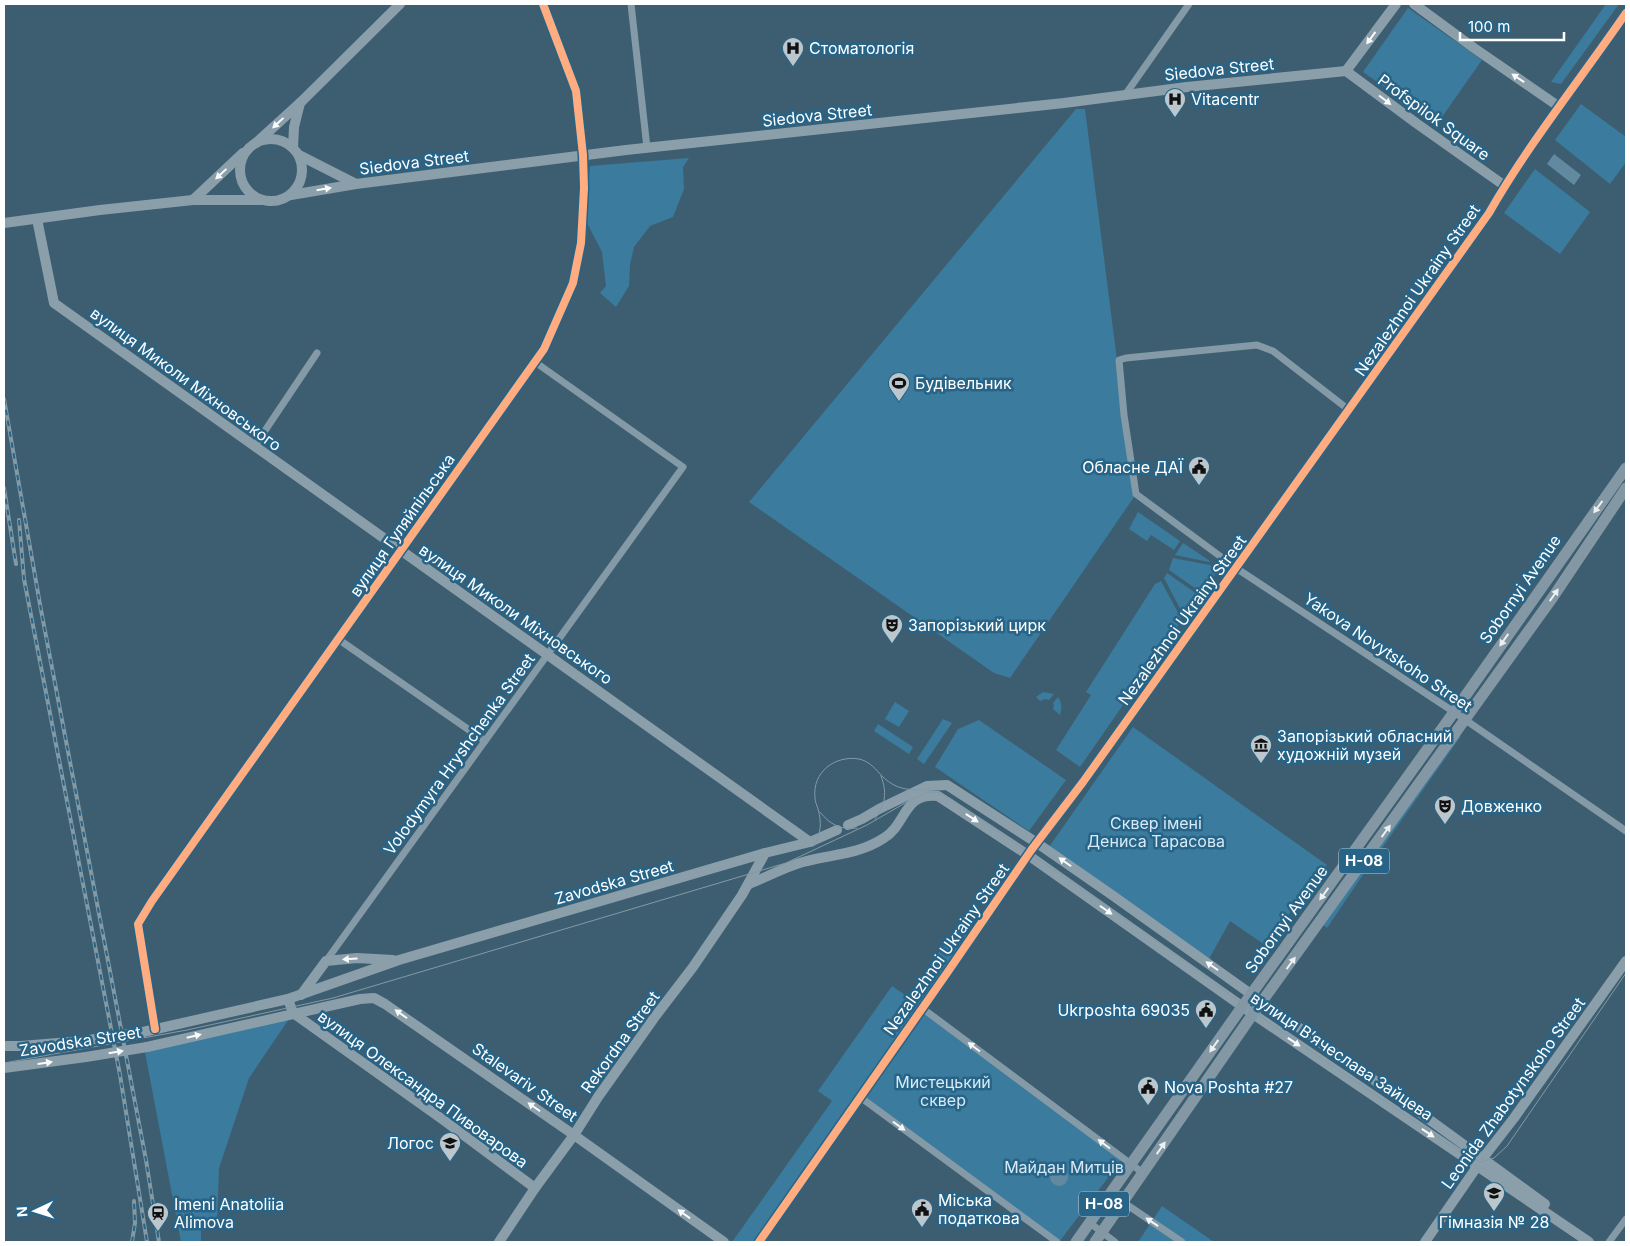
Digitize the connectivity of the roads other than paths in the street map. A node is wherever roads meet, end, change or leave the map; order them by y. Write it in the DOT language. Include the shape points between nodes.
graph roads {
  1 [pos="400,4"];
  2 [pos="543,4"];
  3 [pos="631,4"];
  4 [pos="1189,4"];
  5 [pos="1396,4"];
  6 [pos="1414,4"];
  7 [pos="1626,13"];
  8 [pos="1346,71"];
  9 [pos="1125,95"];
  10 [pos="300,103"];
  11 [pos="1558,106"];
  12 [pos="253,146"];
  13 [pos="647,148"];
  14 [pos="296,152"];
  15 [pos="584,155"];
  16 [pos="356,184"];
  17 [pos="1505,186"];
  18 [pos="291,195"];
  19 [pos="193,200"];
  20 [pos="261,200"];
  21 [pos="37,219"];
  22 [pos="4,223"];
  23 [pos="317,352"];
  24 [pos="535,362"];
  25 [pos="1349,410"];
  26 [pos="254,447"];
  27 [pos="1626,468"];
  28 [pos="1626,488"];
  29 [pos="401,551"];
  30 [pos="1236,568"];
  31 [pos="338,639"];
  32 [pos="548,654"];
  33 [pos="1454,712"];
  34 [pos="1465,720"];
  35 [pos="485,741"];
  36 [pos="929,791"];
  37 [pos="848,826"];
  38 [pos="837,830"];
  39 [pos="1626,831"];
  40 [pos="810,842"];
  41 [pos="1037,843"];
  42 [pos="765,853"];
  43 [pos="1028,855"];
  44 [pos="749,884"];
  45 [pos="399,960"];
  46 [pos="326,961"];
  47 [pos="1626,961"];
  48 [pos="1252,994"];
  49 [pos="301,995"];
  50 [pos="288,999"];
  51 [pos="1262,1002"];
  52 [pos="1242,1007"];
  53 [pos="922,1008"];
  54 [pos="293,1013"];
  55 [pos="1253,1014"];
  56 [pos="155,1029"];
  57 [pos="4,1046"];
  58 [pos="4,1068"];
  59 [pos="860,1097"];
  60 [pos="574,1135"];
  61 [pos="1481,1162"];
  62 [pos="1131,1165"];
  63 [pos="1143,1174"];
  64 [pos="535,1188"];
  65 [pos="1111,1194"];
  66 [pos="1123,1202"];
  67 [pos="1626,1219"];
  68 [pos="1090,1223"];
  69 [pos="1102,1232"];
  70 [pos="500,1242"];
  71 [pos="724,1242"];
  72 [pos="759,1242"];
  73 [pos="1057,1242"];
  74 [pos="1076,1242"];
  75 [pos="1095,1242"];
  76 [pos="1115,1242"];
  77 [pos="1182,1242"];
  78 [pos="1425,1242"];
  79 [pos="1589,1242"];
  80 [pos="1598,1242"];
  81 [pos="1609,1242"];
  1 -- 10 [label="street"];
  2 -- 15 [label="street, вулиця Гуляйпільська" via="576,91"];
  3 -- 13 [label="street"];
  4 -- 9 [label="street"];
  5 -- 8 [label="street, one-way"];
  11 -- 6 [label="street, one-way"];
  7 -- 11 [label="street, Nezalezhnoi Ukrainy Street"];
  8 -- 9 [label="street, Siedova Street"];
  8 -- 17 [label="street, Profspilok Square, one-way"];
  9 -- 13 [label="street, Siedova Street"];
  10 -- 12 [label="street, one-way"];
  10 -- 14 [label="street" via="294,126"];
  11 -- 17 [label="street, Nezalezhnoi Ukrainy Street"];
  12 -- 14 [label="street" via="266,139 276,139"];
  12 -- 19 [label="street, one-way"];
  12 -- 20 [label="street" via="243,157 240,177 244,187"];
  13 -- 15 [label="street, Siedova Street"];
  14 -- 16 [label="street"];
  14 -- 18 [label="street" via="302,176"];
  15 -- 16 [label="street, Siedova Street"];
  15 -- 24 [label="street, вулиця Гуляйпільська" via="581,243 573,283"];
  18 -- 16 [label="street, Siedova Street, one-way"];
  17 -- 25 [label="street, Nezalezhnoi Ukrainy Street"];
  18 -- 20 [label="street" via="272,202"];
  19 -- 20 [label="street"];
  19 -- 21 [label="street"];
  21 -- 22 [label="street"];
  21 -- 26 [label="street, вулиця Миколи Міхновського" via="54,303"];
  23 -- 26 [label="street"];
  24 -- 29 [label="street, вулиця Гуляйпільська"];
  24 -- 32 [label="street, Volodymyra Hryshchenka Street" via="683,467"];
  25 -- 30 [label="street, Nezalezhnoi Ukrainy Street"];
  25 -- 30 [label="street, Yakova Novytskoho Street" via="1273,351 1257,345 1119,360 1136,494"];
  26 -- 29 [label="street, вулиця Миколи Міхновського"];
  27 -- 33 [label="main road, Sobornyi Avenue / Н-08, one-way"];
  34 -- 28 [label="main road, Sobornyi Avenue / Н-08, one-way"];
  29 -- 31 [label="street, вулиця Гуляйпільська"];
  29 -- 32 [label="street, вулиця Миколи Міхновського"];
  30 -- 33 [label="street, Yakova Novytskoho Street"];
  30 -- 41 [label="street, Nezalezhnoi Ukrainy Street"];
  31 -- 35 [label="street"];
  31 -- 56 [label="street, вулиця Гуляйпільська" via="138,924"];
  32 -- 35 [label="street, Volodymyra Hryshchenka Street"];
  32 -- 40 [label="street, вулиця Миколи Міхновського"];
  33 -- 34 [label="street, Yakova Novytskoho Street"];
  33 -- 48 [label="main road, Sobornyi Avenue / Н-08, one-way"];
  34 -- 39 [label="street, Yakova Novytskoho Street"];
  51 -- 34 [label="main road, Sobornyi Avenue / Н-08, one-way"];
  35 -- 46 [label="street, Volodymyra Hryshchenka Street"];
  36 -- 37 [label="street" via="879,809"];
  36 -- 41 [label="street, вулиця Вʼячеслава Зайцева" via="947,785"];
  36 -- 43 [label="street, вулиця Вʼячеслава Зайцева, one-way"];
  36 -- 44 [label="street" via="913,802 886,838 850,853 803,862"];
  38 -- 40 [label="street, Zavodska Street"];
  40 -- 42 [label="street, Zavodska Street"];
  41 -- 43 [label="street, Nezalezhnoi Ukrainy Street"];
  48 -- 41 [label="street, вулиця Вʼячеслава Зайцева, one-way"];
  42 -- 44 [label="street, Rekordna Street"];
  42 -- 45 [label="street, Zavodska Street"];
  43 -- 52 [label="street, вулиця Вʼячеслава Зайцева, one-way"];
  43 -- 53 [label="street, Nezalezhnoi Ukrainy Street"];
  44 -- 60 [label="street, Rekordna Street"];
  45 -- 46 [label="street, Zavodska Street, one-way" via="357,958"];
  45 -- 49 [label="street, Zavodska Street"];
  46 -- 49 [label="street"];
  47 -- 61 [label="street, Leonida Zhabotynskoho Street"];
  48 -- 51 [label="street, вулиця Вʼячеслава Зайцева"];
  48 -- 52 [label="main road, Sobornyi Avenue / Н-08"];
  49 -- 50 [label="street, Zavodska Street"];
  50 -- 54 [label="street"];
  50 -- 56 [label="street, Zavodska Street"];
  51 -- 55 [label="main road, Sobornyi Avenue / Н-08"];
  51 -- 61 [label="street, вулиця Вʼячеслава Зайцева" via="1397,1096"];
  52 -- 55 [label="street, вулиця Вʼячеслава Зайцева"];
  52 -- 62 [label="main road, Sobornyi Avenue / Н-08, one-way"];
  53 -- 59 [label="street, Nezalezhnoi Ukrainy Street"];
  62 -- 53 [label="street, one-way"];
  58 -- 54 [label="street, Zavodska Street, one-way, bridge" via="146,1046"];
  60 -- 54 [label="street, Stalevariv Street, one-way" via="374,998"];
  54 -- 64 [label="street, вулиця Олександра Пивоварова"];
  55 -- 61 [label="street, вулиця Вʼячеслава Зайцева, one-way"];
  63 -- 55 [label="main road, Sobornyi Avenue / Н-08, one-way"];
  56 -- 57 [label="street, Zavodska Street, bridge" via="82,1041"];
  59 -- 72 [label="street, Nezalezhnoi Ukrainy Street"];
  59 -- 73 [label="street, one-way"];
  60 -- 64 [label="street, Rekordna Street"];
  71 -- 60 [label="street, Stalevariv Street, one-way"];
  61 -- 78 [label="street, Leonida Zhabotynskoho Street"];
  61 -- 79 [label="street, вулиця Вʼячеслава Зайцева"];
  61 -- 80 [label="street, вулиця Вʼячеслава Зайцева"];
  62 -- 63 [label="street"];
  62 -- 65 [label="main road, Sobornyi Avenue / Н-08"];
  63 -- 66 [label="main road, Sobornyi Avenue / Н-08"];
  64 -- 70 [label="street, Rekordna Street"];
  65 -- 66 [label="street"];
  65 -- 68 [label="main road, Sobornyi Avenue / Н-08"];
  66 -- 69 [label="main road, Sobornyi Avenue / Н-08"];
  77 -- 66 [label="street, one-way"];
  67 -- 81 [label="street"];
  68 -- 69 [label="street"];
  68 -- 74 [label="main road, Sobornyi Avenue / Н-08"];
  69 -- 75 [label="main road, Sobornyi Avenue / Н-08"];
  69 -- 76 [label="street"];
}
